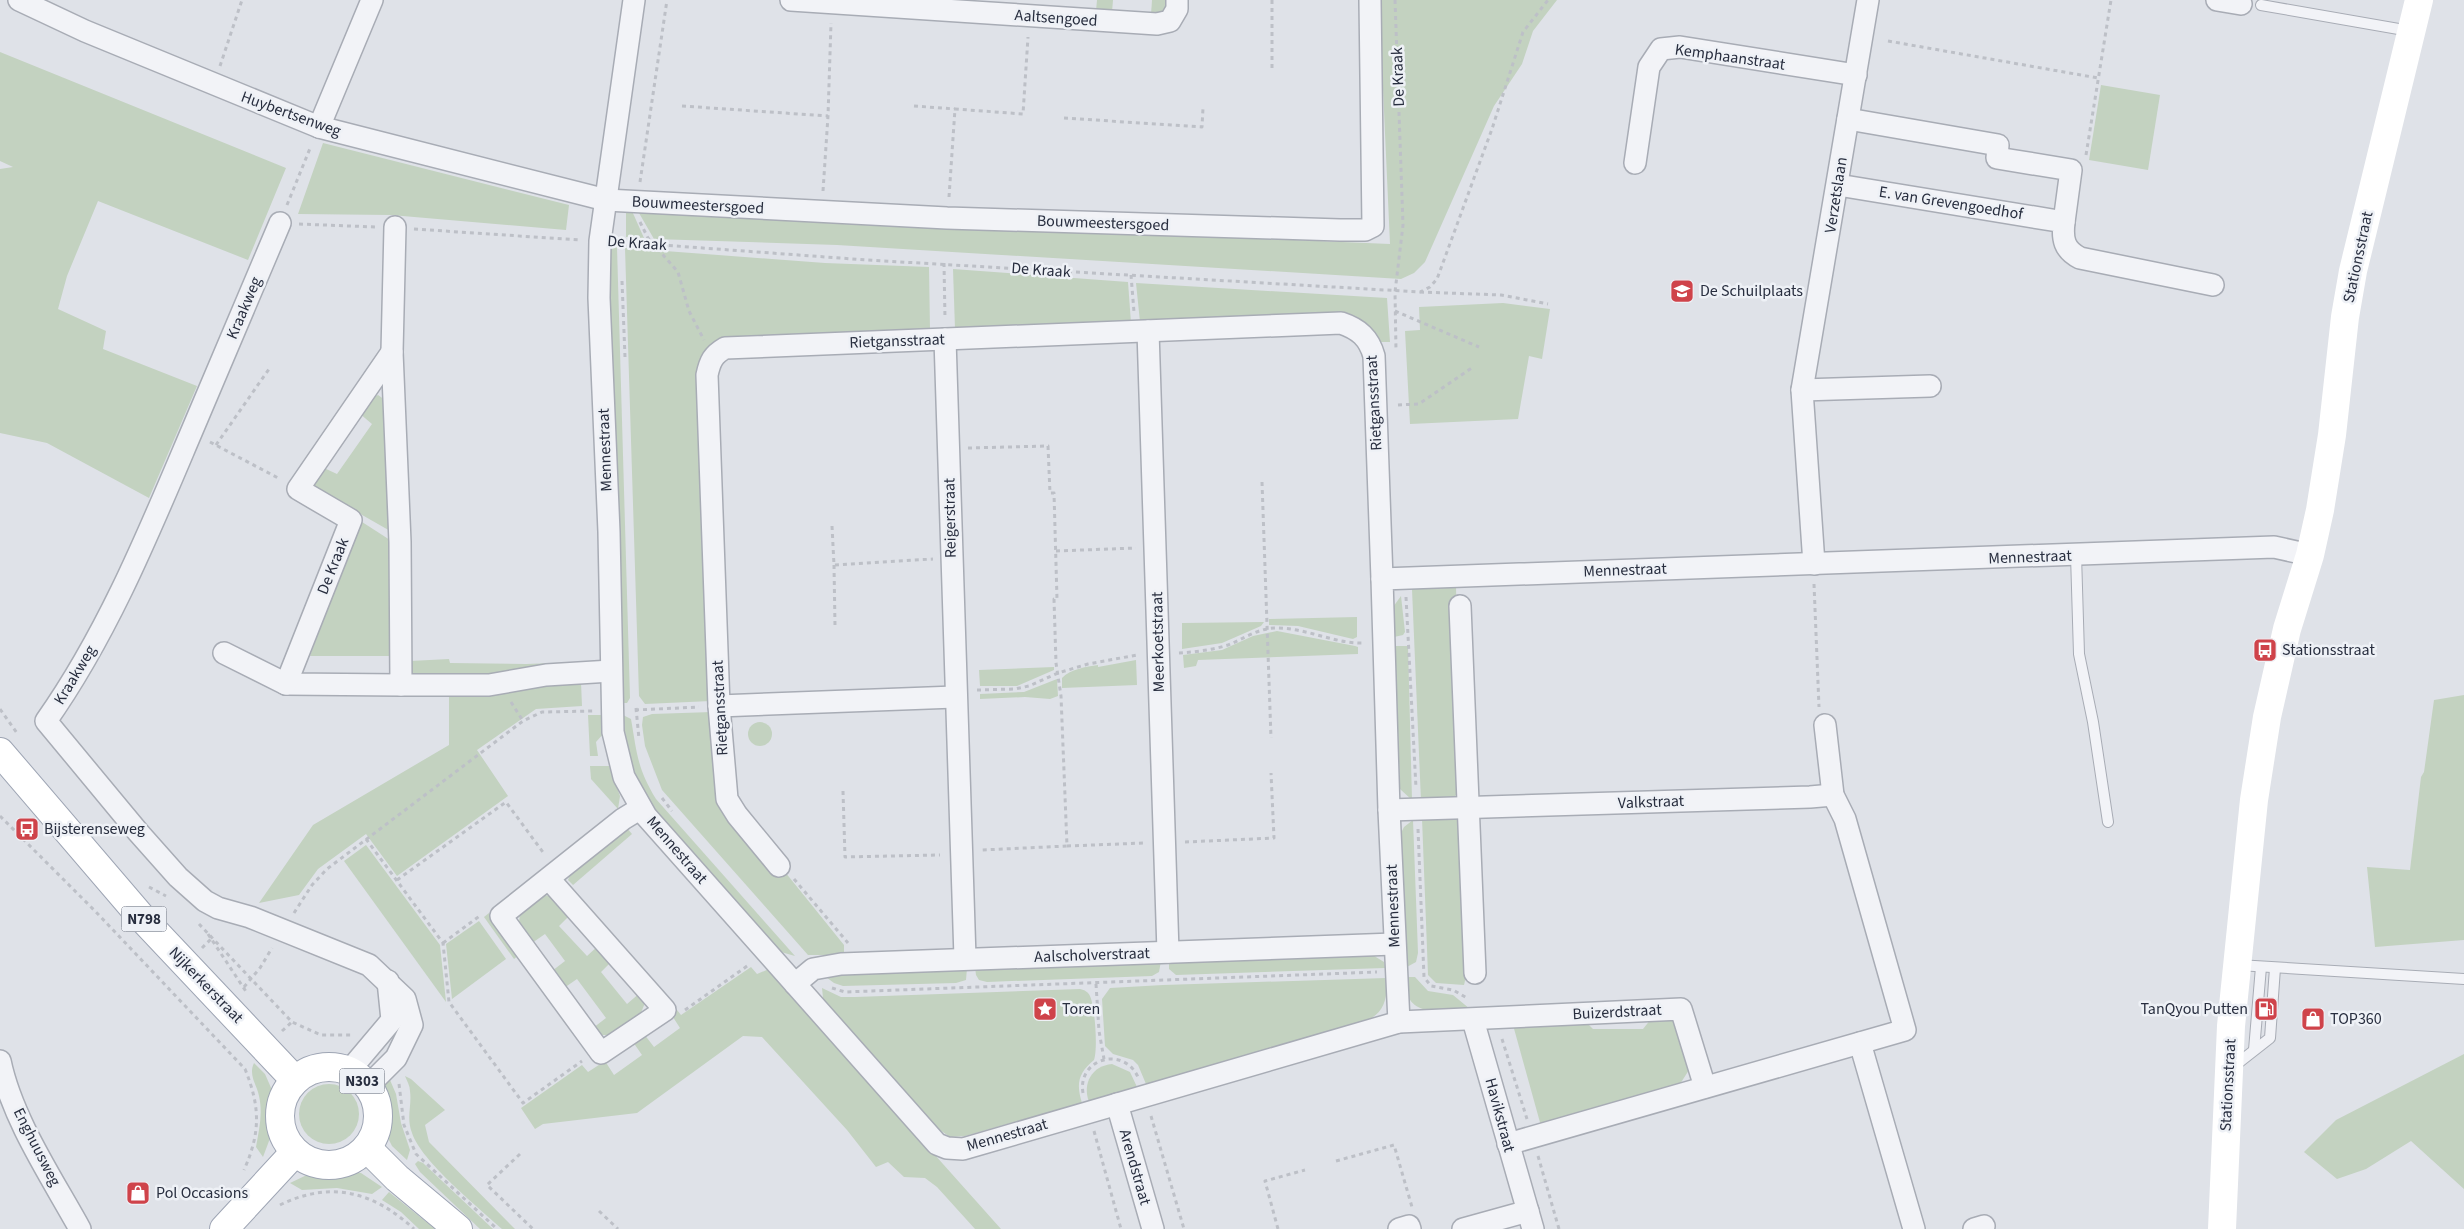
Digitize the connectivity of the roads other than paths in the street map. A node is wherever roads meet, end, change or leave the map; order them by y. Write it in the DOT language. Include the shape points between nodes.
graph roads {
  1 [pos="18,0"];
  2 [pos="372,0"];
  3 [pos="634,0"];
  4 [pos="791,0"];
  5 [pos="1177,0"];
  6 [pos="1370,0"];
  7 [pos="1868,0"];
  8 [pos="2217,0"];
  9 [pos="2419,0"];
  10 [pos="860,2"];
  11 [pos="2251,4"];
  12 [pos="2412,31"];
  13 [pos="1856,75"];
  14 [pos="1848,119"];
  15 [pos="319,128"];
  16 [pos="1635,163"];
  17 [pos="1838,185"];
  18 [pos="624,200"];
  19 [pos="2064,222"];
  20 [pos="280,223"];
  21 [pos="395,227"];
  22 [pos="2212,285"];
  23 [pos="1142,332"];
  24 [pos="945,339"];
  25 [pos="392,352"];
  26 [pos="1930,386"];
  27 [pos="1802,390"];
  28 [pos="2076,555"];
  29 [pos="2310,555"];
  30 [pos="1814,564"];
  31 [pos="1382,579"];
  32 [pos="1460,606"];
  33 [pos="224,653"];
  34 [pos="611,671"];
  35 [pos="286,684"];
  36 [pos="400,685"];
  37 [pos="955,694"];
  38 [pos="719,706"];
  39 [pos="1825,725"];
  40 [pos="9,744"];
  41 [pos="1833,795"];
  42 [pos="641,808"];
  43 [pos="1469,808"];
  44 [pos="1389,810"];
  45 [pos="2108,822"];
  46 [pos="779,866"];
  47 [pos="549,879"];
  48 [pos="1394,944"];
  49 [pos="1168,952"];
  50 [pos="965,958"];
  51 [pos="2249,966"];
  52 [pos="2275,968"];
  53 [pos="1476,973"];
  54 [pos="2464,979"];
  55 [pos="795,984"];
  56 [pos="1472,1020"];
  57 [pos="1399,1022"];
  58 [pos="1860,1043"];
  59 [pos="2254,1050"];
  60 [pos="0,1061"];
  61 [pos="2229,1071"];
  62 [pos="358,1079"];
  63 [pos="295,1080"];
  64 [pos="1705,1087"];
  65 [pos="1117,1104"];
  66 [pos="1508,1144"];
  67 [pos="367,1148"];
  68 [pos="295,1152"];
  69 [pos="1411,1220"];
  70 [pos="1530,1220"];
  71 [pos="80,1229"];
  72 [pos="224,1229"];
  73 [pos="458,1229"];
  74 [pos="1153,1229"];
  75 [pos="1400,1229"];
  76 [pos="1463,1229"];
  77 [pos="1914,1229"];
  78 [pos="2222,1229"];
  1 -- 15 [label="street, Huybertsenweg"];
  2 -- 15 [label="street"];
  3 -- 18 [label="street, Mennestraat"];
  4 -- 10 [label="street, Aaltsengoed"];
  5 -- 10 [label="street, Aaltsengoed" via="1178,9 1170,21 1157,24"];
  6 -- 18 [label="street, Bouwmeestersgoed" via="1373,226 1365,230 947,218"];
  7 -- 13 [label="street, Verzetslaan"];
  8 -- 11 [label="street"];
  9 -- 12 [label="street, Stationsstraat"];
  11 -- 12 [label="lane"];
  12 -- 29 [label="street, Stationsstraat" via="2354,271 2326,473"];
  13 -- 14 [label="street, Verzetslaan"];
  13 -- 16 [label="street, Kemphaanstraat" via="1680,47 1661,49 1649,67"];
  14 -- 17 [label="street, Verzetslaan"];
  14 -- 19 [label="street" via="1998,145 1997,158 2072,170"];
  15 -- 18 [label="street, Huybertsenweg"];
  17 -- 19 [label="street, E. van Grevengoedhof"];
  17 -- 27 [label="street, Verzetslaan"];
  18 -- 34 [label="street, Mennestraat" via="600,241"];
  19 -- 22 [label="street" via="2062,235 2065,246 2080,258"];
  20 -- 62 [label="street, Kraakweg" via="154,522 90,653 46,721 138,832 192,891 218,908 250,917 369,965 405,999 412,1025 396,1058"];
  21 -- 25 [label="street"];
  23 -- 24 [label="street, Rietgansstraat"];
  23 -- 31 [label="street, Rietgansstraat" via="1341,323 1361,332 1374,356"];
  23 -- 49 [label="street, Meerkoetstraat" via="1156,547"];
  24 -- 37 [label="street, Reigerstraat"];
  24 -- 38 [label="street, Rietgansstraat" via="744,346 725,348 709,362"];
  25 -- 35 [label="street, De Kraak" via="298,489 351,520"];
  25 -- 36 [label="street" via="400,542"];
  26 -- 27 [label="street"];
  27 -- 30 [label="street, Verzetslaan"];
  28 -- 29 [label="street, Mennestraat" via="2274,547"];
  28 -- 30 [label="street, Mennestraat"];
  28 -- 45 [label="lane" via="2079,654"];
  29 -- 51 [label="street, Stationsstraat" via="2287,629 2267,717 2254,800"];
  30 -- 31 [label="street, Mennestraat"];
  31 -- 44 [label="street, Mennestraat"];
  32 -- 43 [label="street"];
  33 -- 35 [label="street"];
  34 -- 36 [label="street" via="546,675 490,684"];
  34 -- 42 [label="street, Mennestraat" via="611,710 617,755 624,777"];
  35 -- 36 [label="street"];
  37 -- 38 [label="street"];
  37 -- 50 [label="street, Reigerstraat"];
  38 -- 46 [label="street, Rietgansstraat" via="727,799"];
  39 -- 41 [label="street"];
  40 -- 63 [label="street, Nijkerkerstraat / N798" via="143,919"];
  41 -- 43 [label="street, Valkstraat"];
  41 -- 58 [label="street" via="1845,820 1905,1030"];
  42 -- 47 [label="street"];
  42 -- 55 [label="street, Mennestraat"];
  43 -- 44 [label="street, Valkstraat"];
  43 -- 53 [label="street"];
  44 -- 48 [label="street, Mennestraat"];
  47 -- 47 [label="street" via="665,1010 601,1054 501,916"];
  48 -- 49 [label="street, Aalscholverstraat"];
  48 -- 57 [label="street, Mennestraat"];
  49 -- 50 [label="street, Aalscholverstraat"];
  50 -- 55 [label="street, Aalscholverstraat" via="841,964 813,969"];
  51 -- 52 [label="lane"];
  51 -- 59 [label="lane"];
  51 -- 61 [label="street, Stationsstraat"];
  52 -- 54 [label="lane"];
  52 -- 59 [label="lane" via="2270,1038"];
  55 -- 65 [label="street, Mennestraat" via="937,1144 947,1148 963,1148"];
  56 -- 57 [label="street, Mennestraat"];
  56 -- 64 [label="street, Buizerdstraat" via="1681,1009"];
  56 -- 66 [label="street, Havikstraat"];
  57 -- 65 [label="street, Mennestraat"];
  58 -- 64 [label="street"];
  58 -- 77 [label="street"];
  59 -- 61 [label="lane"];
  60 -- 71 [label="street, Enghuusweg" via="28,1134"];
  61 -- 78 [label="street, Stationsstraat"];
  62 -- 63 [label="street, N303" via="330,1067 312,1070"];
  62 -- 67 [label="street, N303" via="376,1101 375,1134"];
  63 -- 68 [label="street" via="284,1096 279,1116 283,1136"];
  64 -- 66 [label="street"];
  65 -- 74 [label="street, Arendstraat"];
  66 -- 70 [label="street, Havikstraat"];
  67 -- 68 [label="street" via="354,1158 332,1165 308,1161"];
  67 -- 73 [label="street"];
  68 -- 72 [label="street"];
  69 -- 75 [label="street" via="1409,1226"];
  70 -- 76 [label="street, Havikstraat"];
}
